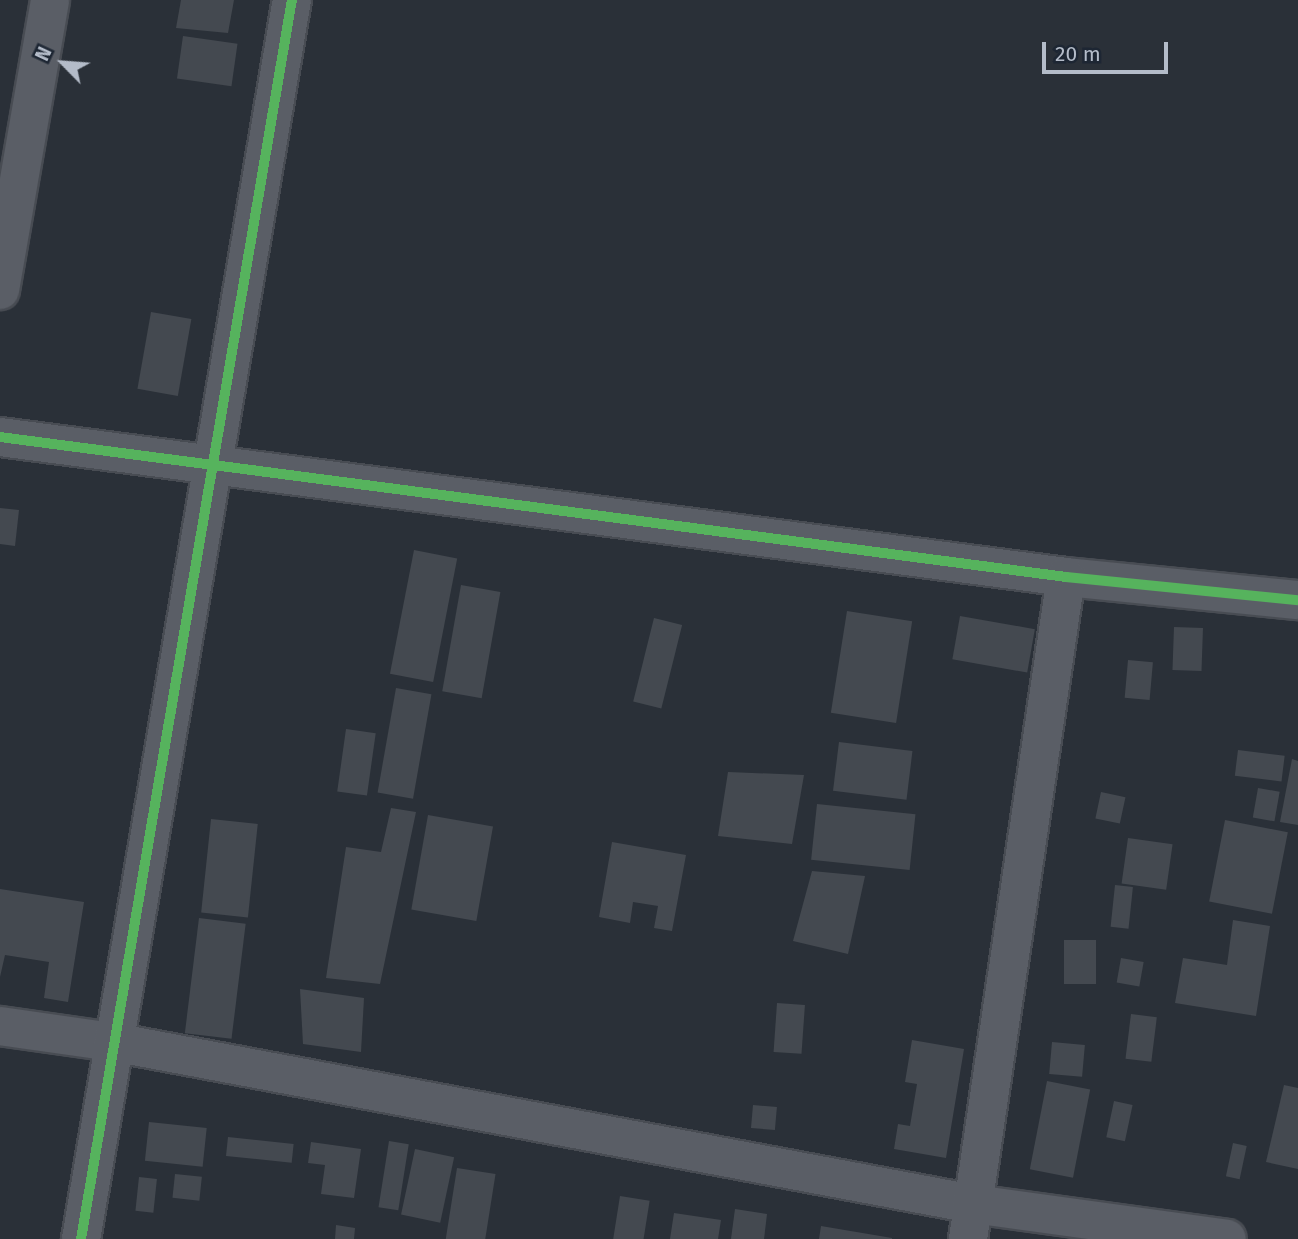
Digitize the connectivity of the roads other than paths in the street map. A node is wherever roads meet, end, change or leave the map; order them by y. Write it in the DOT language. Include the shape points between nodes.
graph roads {
  1 [pos="50,0"];
  2 [pos="292,0"];
  3 [pos="0,290"];
  4 [pos="0,437"];
  5 [pos="214,466"];
  6 [pos="1066,577"];
  7 [pos="1298,600"];
  8 [pos="0,1026"];
  9 [pos="113,1042"];
  10 [pos="970,1221"];
  11 [pos="82,1239"];
  12 [pos="1227,1239"];
  1 -- 3 [label="street"];
  2 -- 5 [label="street"];
  4 -- 5 [label="street"];
  5 -- 6 [label="street"];
  5 -- 9 [label="street"];
  6 -- 7 [label="street"];
  6 -- 10 [label="street"];
  8 -- 9 [label="street"];
  9 -- 10 [label="street"];
  9 -- 11 [label="street"];
  10 -- 12 [label="street"];
}
